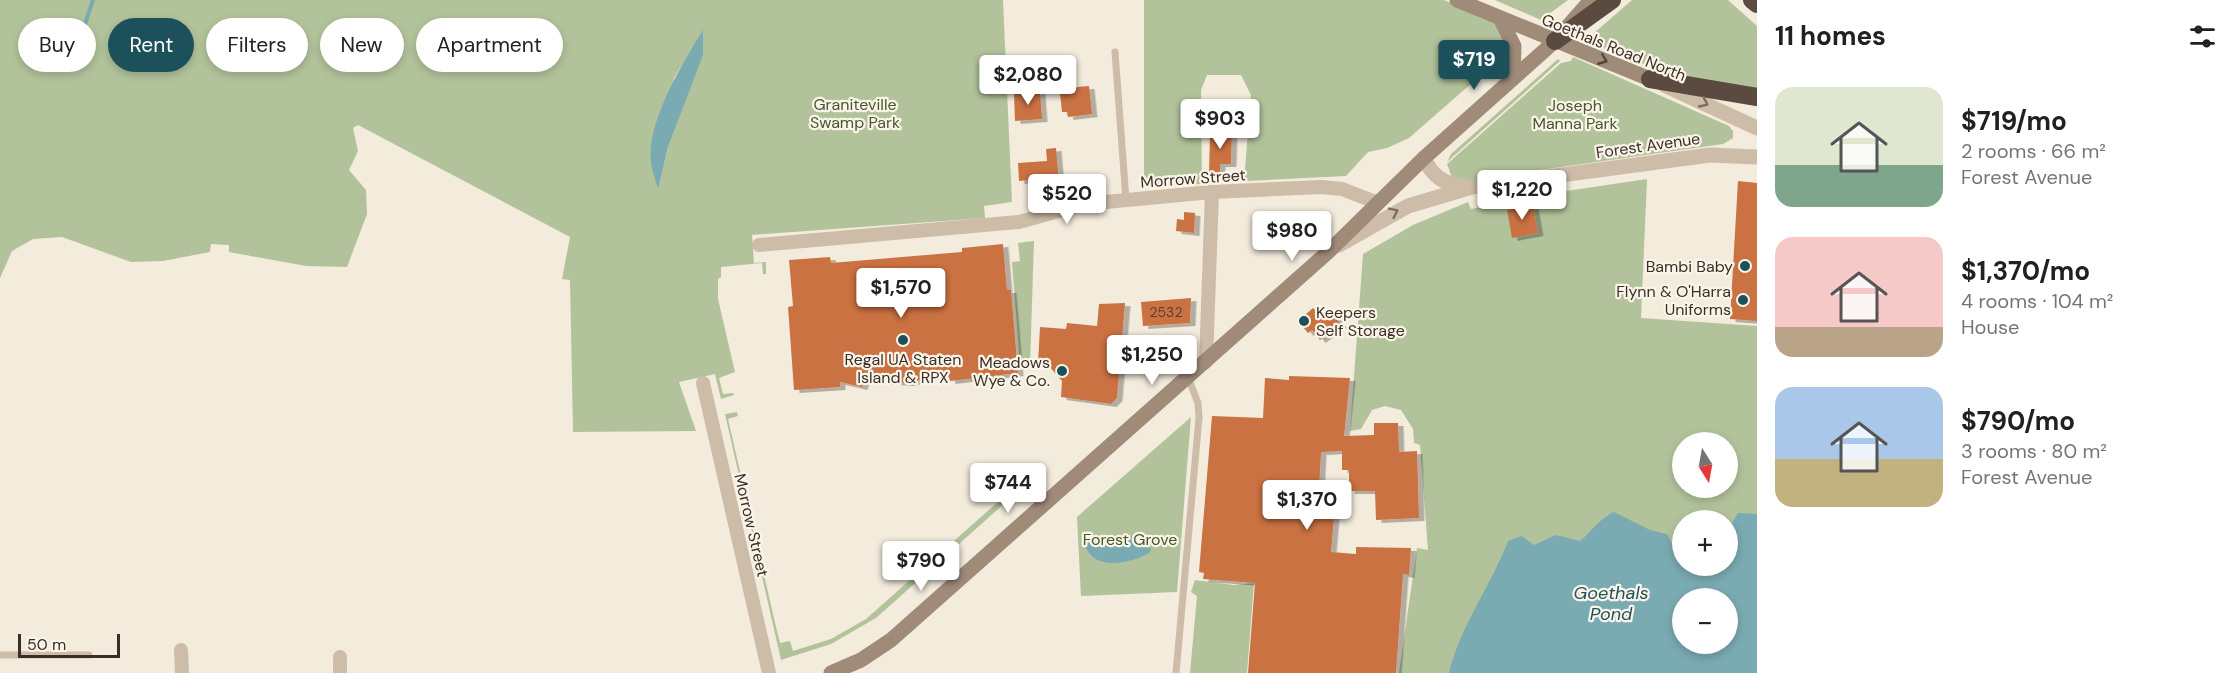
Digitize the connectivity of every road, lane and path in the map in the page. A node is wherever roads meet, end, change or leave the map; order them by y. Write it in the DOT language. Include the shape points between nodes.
graph roads {
  1 [pos="1457,0"];
  2 [pos="1591,0"];
  3 [pos="1612,0"];
  4 [pos="1500,18"];
  5 [pos="1555,41"];
  6 [pos="1115,52"];
  7 [pos="1513,78"];
  8 [pos="1650,79"];
  9 [pos="1757,97"];
  10 [pos="1757,128"];
  11 [pos="1757,157"];
  12 [pos="1424,158"];
  13 [pos="1472,187"];
  14 [pos="1212,192"];
  15 [pos="1126,200"];
  16 [pos="1377,203"];
  17 [pos="759,245"];
  18 [pos="1327,254"];
  19 [pos="1206,362"];
  20 [pos="1188,377"];
  21 [pos="703,383"];
  22 [pos="181,650"];
  23 [pos="0,655"];
  24 [pos="89,655"];
  25 [pos="340,657"];
  26 [pos="182,673"];
  27 [pos="340,673"];
  28 [pos="770,673"];
  29 [pos="831,673"];
  30 [pos="1176,673"];
  1 -- 4 [label="main road, Goethals Road North"];
  2 -- 5 [label="main road"];
  3 -- 5 [label="highway"];
  4 -- 5 [label="main road, Goethals Road North"];
  4 -- 7 [label="main road" via="1514,46"];
  5 -- 7 [label="main road"];
  5 -- 8 [label="main road, Goethals Road North, one-way"];
  6 -- 15 [label="lane"];
  7 -- 12 [label="main road"];
  8 -- 9 [label="highway"];
  8 -- 10 [label="street, Goethals Road North, one-way"];
  11 -- 13 [label="street, Forest Avenue" via="1710,155"];
  12 -- 13 [label="street, Forest Avenue" via="1437,178"];
  12 -- 16 [label="main road"];
  18 -- 13 [label="street, Forest Avenue, one-way" via="1408,206"];
  14 -- 15 [label="street, Morrow Street"];
  14 -- 16 [label="street, Morrow Street" via="1322,187 1342,189"];
  14 -- 19 [label="street"];
  15 -- 17 [label="street, Morrow Street" via="1084,204 1019,222"];
  16 -- 18 [label="main road"];
  18 -- 19 [label="main road, Forest Avenue"];
  19 -- 20 [label="main road, Forest Avenue"];
  20 -- 29 [label="main road, Forest Avenue" via="891,640 861,660"];
  20 -- 30 [label="lane" via="1199,417"];
  21 -- 28 [label="street, Morrow Street"];
  22 -- 26 [label="street"];
  23 -- 24 [label="lane"];
  25 -- 27 [label="street"];
}
